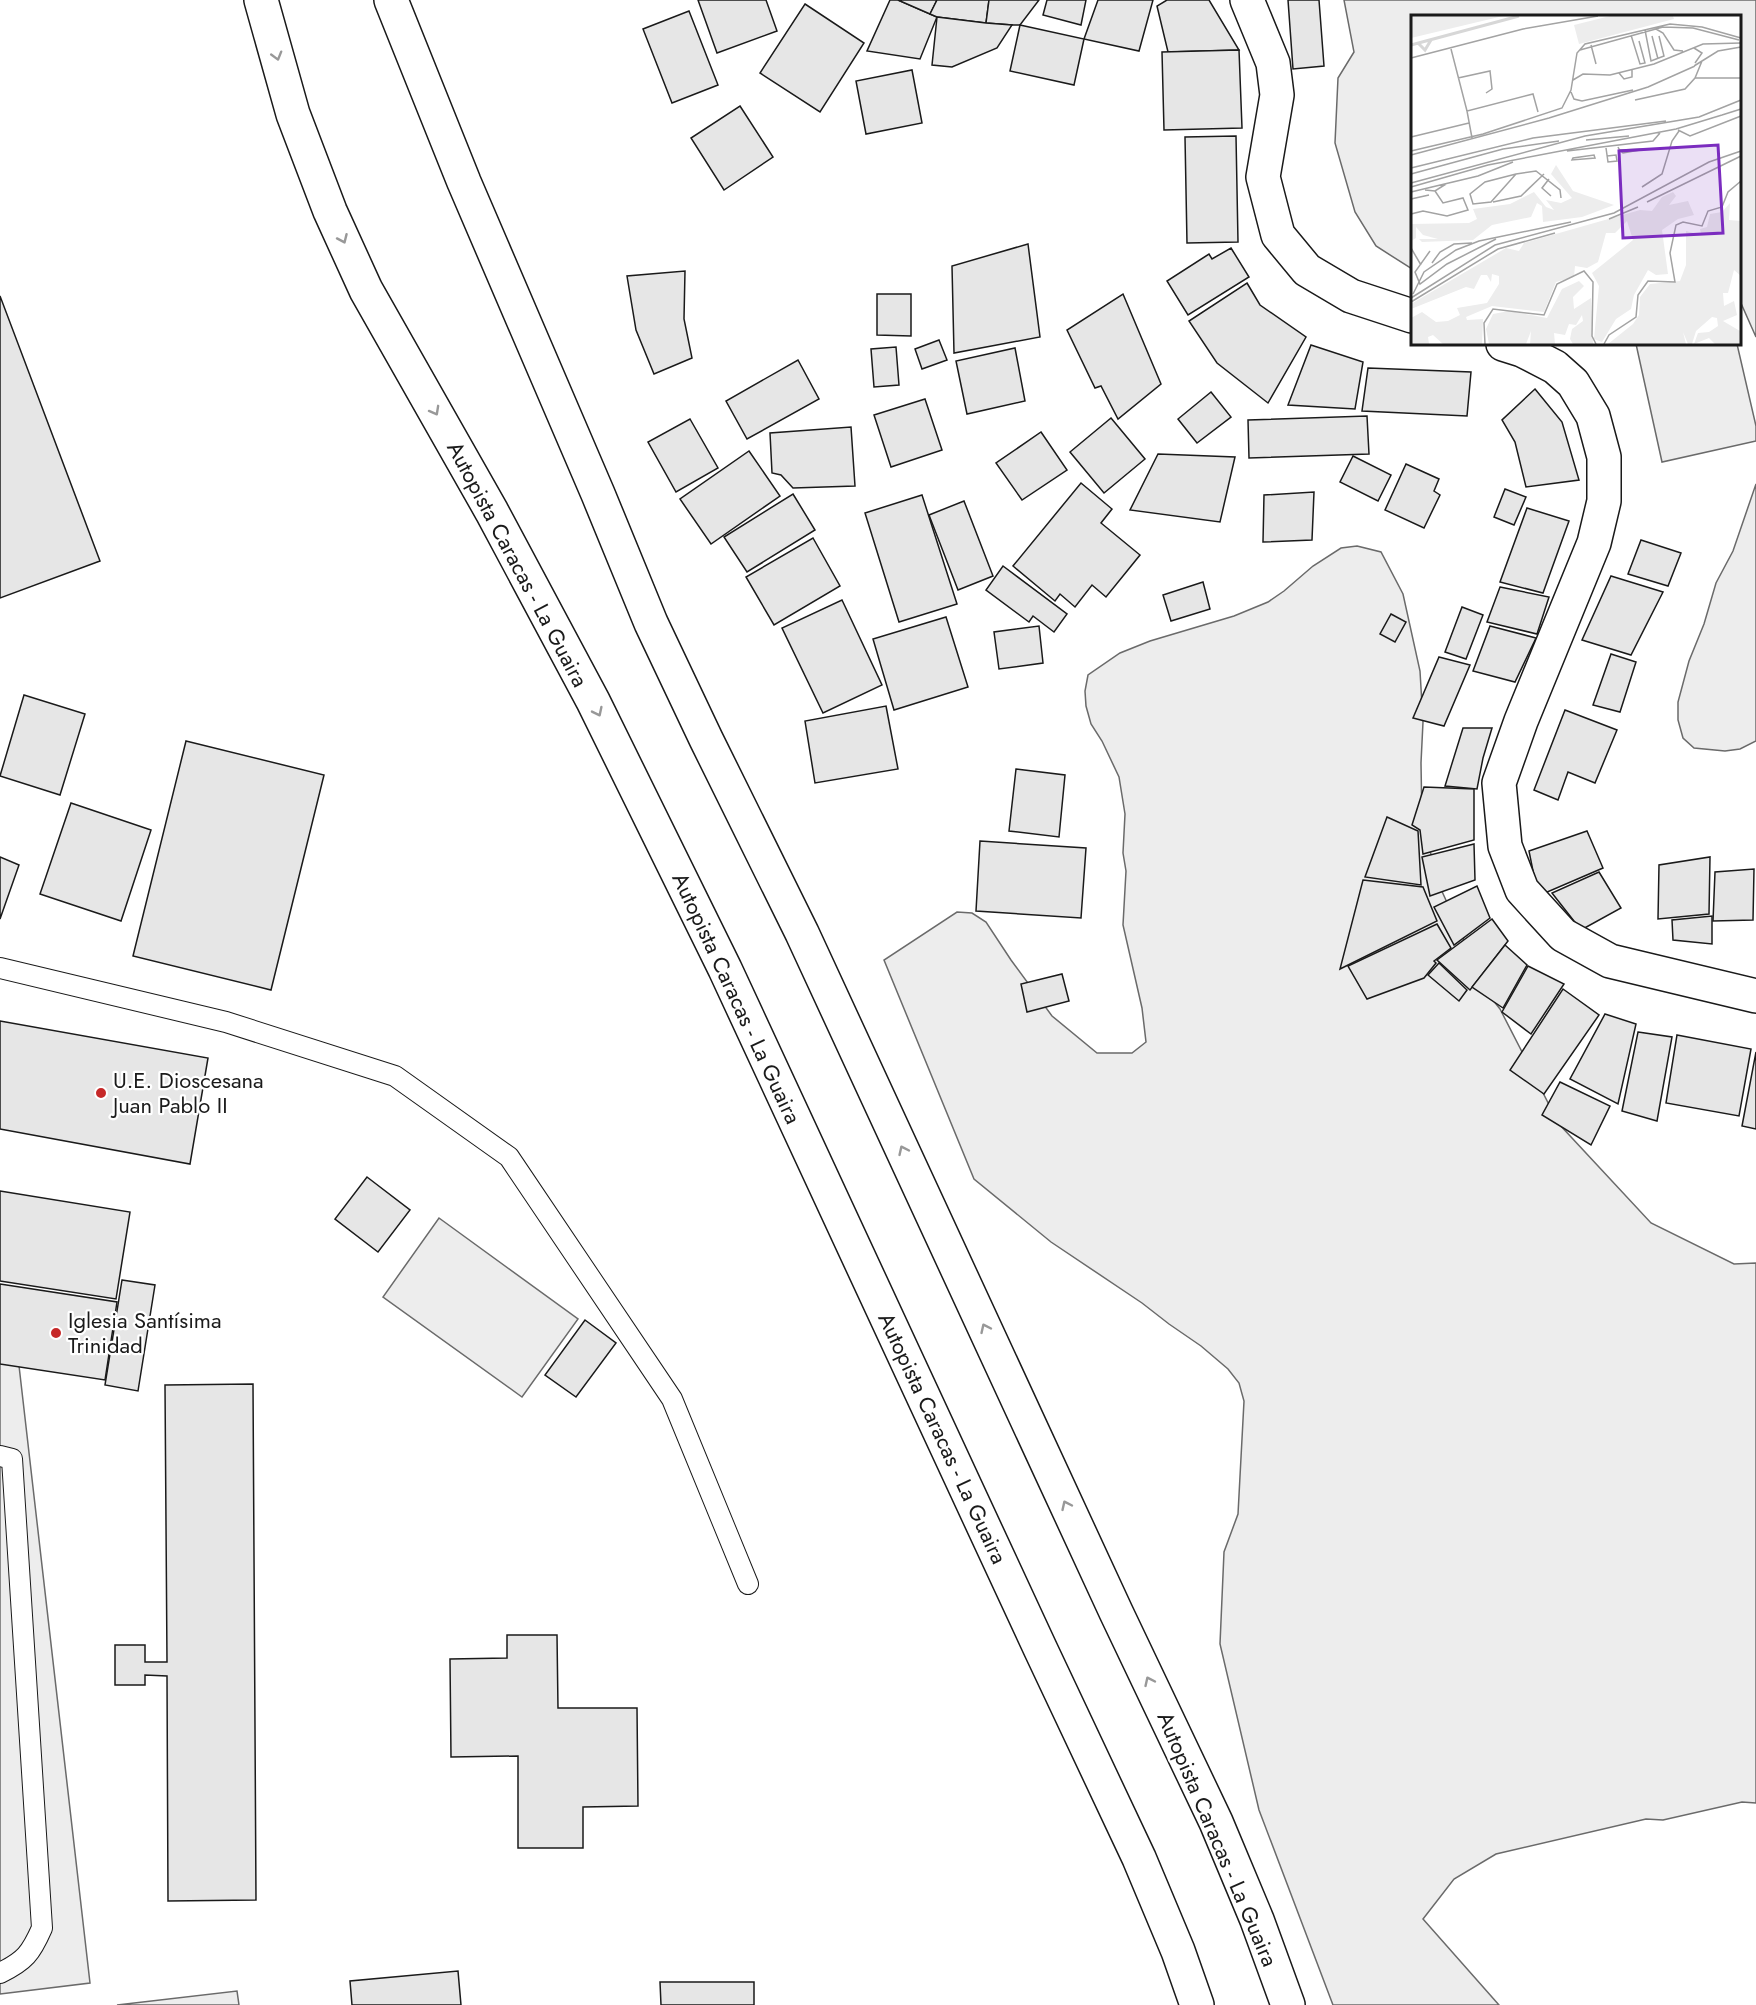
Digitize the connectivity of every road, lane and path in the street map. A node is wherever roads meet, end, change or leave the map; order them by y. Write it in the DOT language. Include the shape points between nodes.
graph roads {
  1 [pos="261,0"];
  2 [pos="391,0"];
  3 [pos="1247,0"];
  4 [pos="1411,315"];
  5 [pos="1506,345"];
  6 [pos="0,968"];
  7 [pos="1756,996"];
  8 [pos="0,1456"];
  9 [pos="748,1584"];
  10 [pos="0,1973"];
  11 [pos="1197,2005"];
  12 [pos="1288,2005"];
  1 -- 11 [label="main road, Autopista Caracas - La Guaira, one-way" via="294,114 330,211 366,290 593,701 725,969 1139,1858"];
  12 -- 2 [label="main road, Autopista Caracas - La Guaira, one-way" via="1216,1822 802,933 651,623"];
  3 -- 4 [label="main road" via="1273,63 1277,95 1263,177 1278,235 1307,270 1351,296"];
  5 -- 7 [label="main road" via="1555,367 1573,383 1593,416 1604,457 1604,501 1594,543 1499,783 1505,846 1522,890 1563,935 1610,961"];
  6 -- 9 [label="lane" via="226,1022 395,1076 509,1157 672,1399"];
  8 -- 10 [label="lane" via="12,1459 42,1928 33,1948 17,1965"];
}
